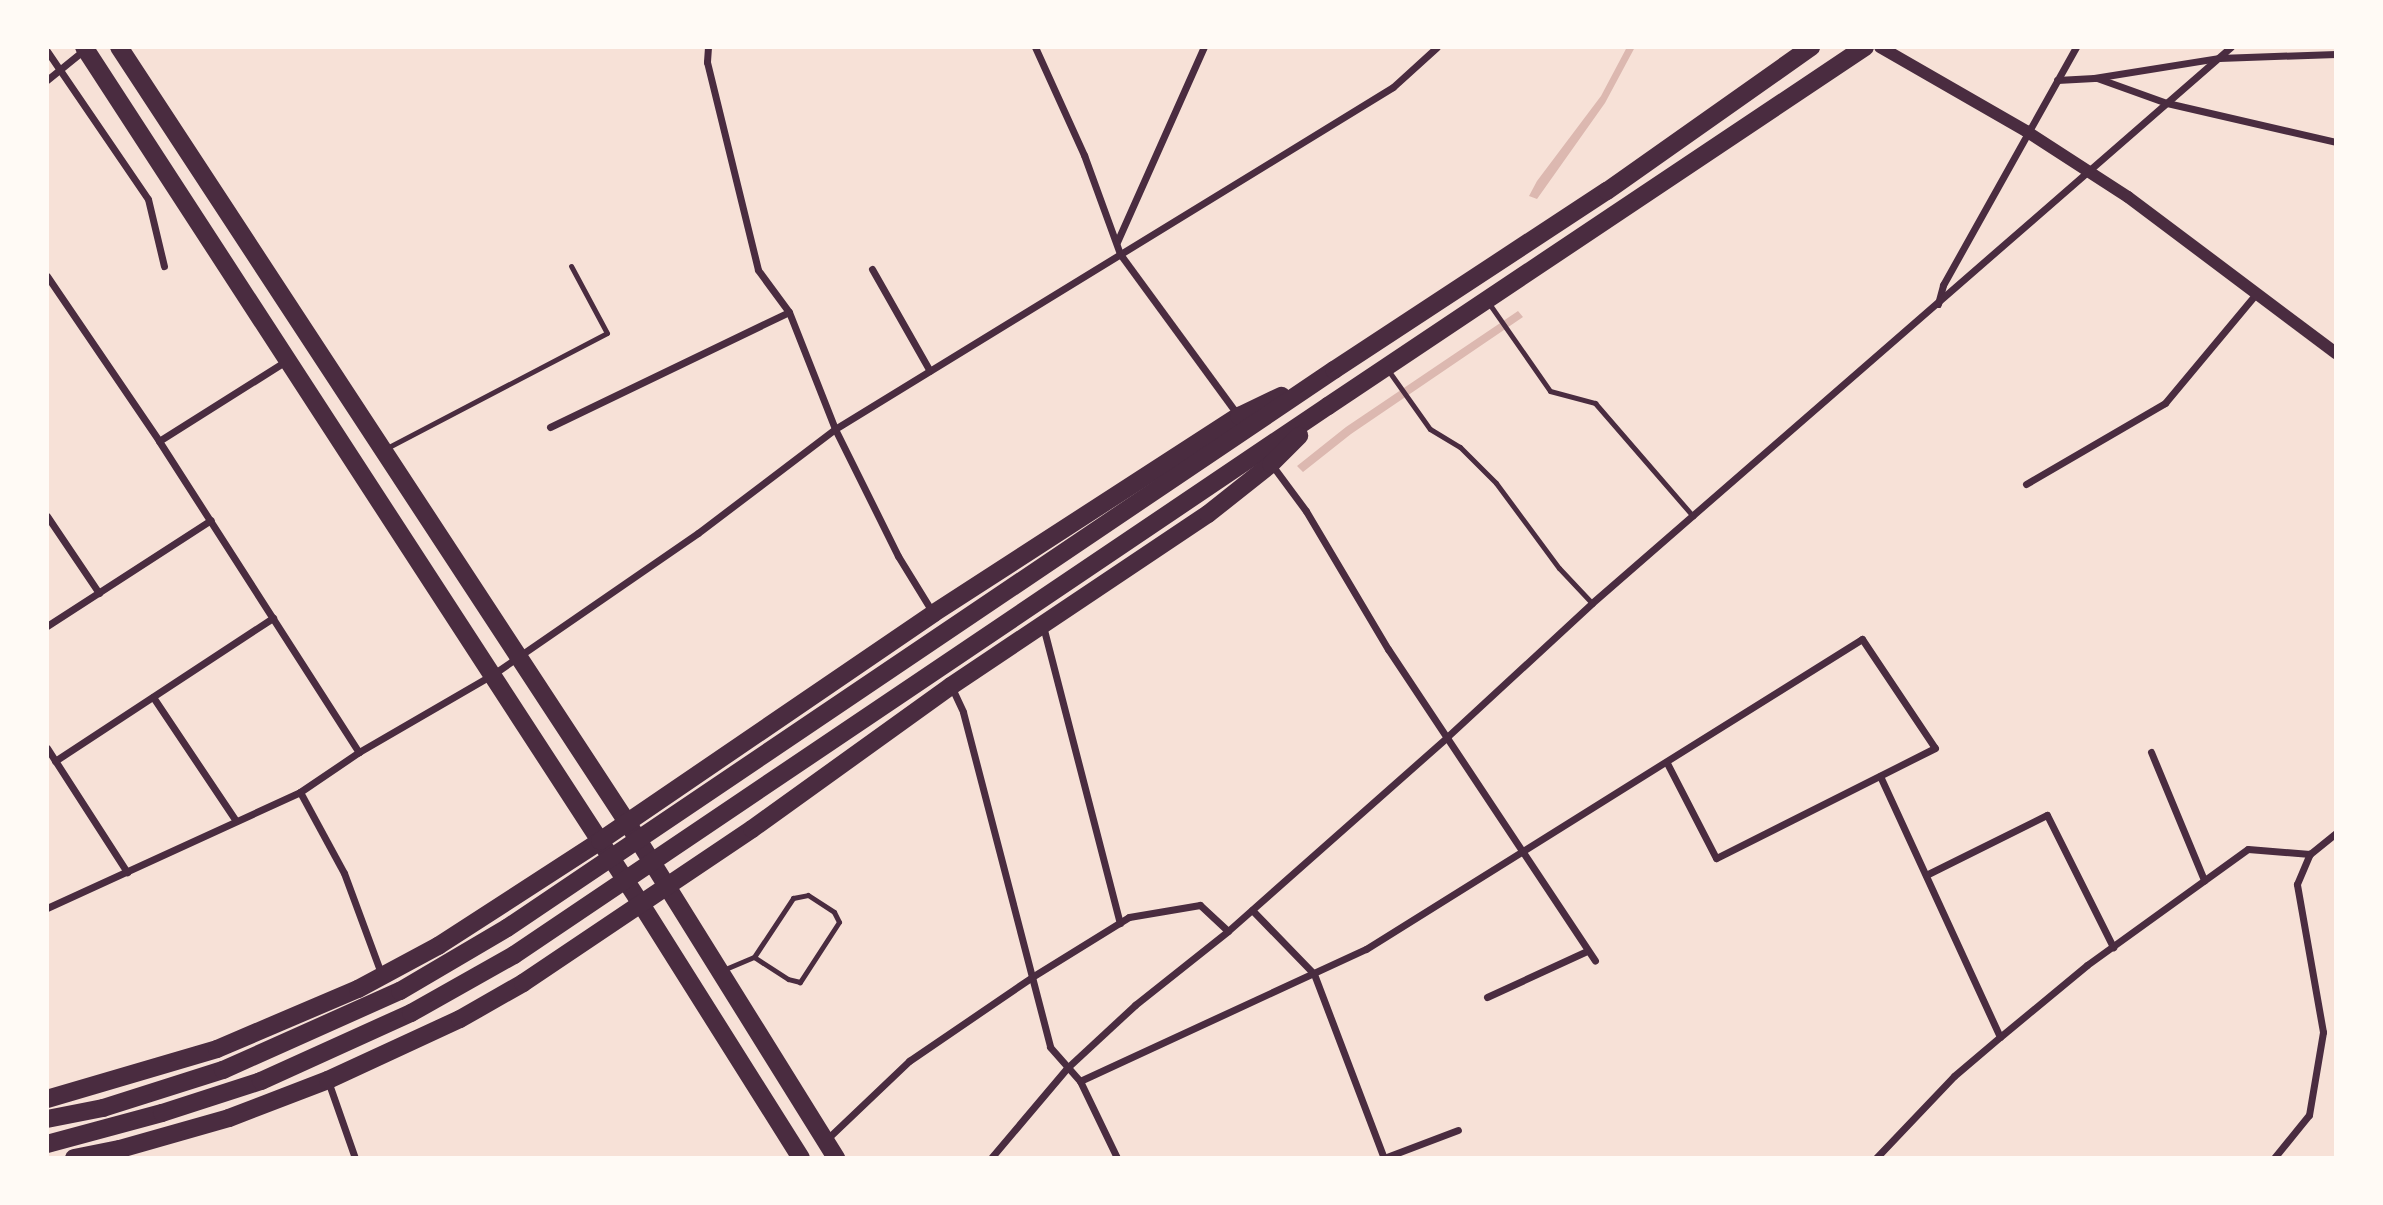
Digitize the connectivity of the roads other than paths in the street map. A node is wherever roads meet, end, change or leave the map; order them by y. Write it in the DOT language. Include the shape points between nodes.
graph roads {
  1 [pos="119,47"];
  2 [pos="708,47"];
  3 [pos="1035,47"];
  4 [pos="1204,47"];
  5 [pos="1437,47"];
  6 [pos="1811,47"];
  7 [pos="1865,47"];
  8 [pos="1881,47"];
  9 [pos="2076,47"];
  10 [pos="2231,47"];
  11 [pos="84,48"];
  12 [pos="47,51"];
  13 [pos="2336,54"];
  14 [pos="2219,58"];
  15 [pos="59,70"];
  16 [pos="2094,78"];
  17 [pos="47,80"];
  18 [pos="2057,80"];
  19 [pos="2166,103"];
  20 [pos="2026,131"];
  21 [pos="2336,142"];
  22 [pos="2088,171"];
  23 [pos="1117,243"];
  24 [pos="1120,254"];
  25 [pos="164,266"];
  26 [pos="571,266"];
  27 [pos="873,269"];
  28 [pos="47,276"];
  29 [pos="2255,295"];
  30 [pos="1486,300"];
  31 [pos="1937,305"];
  32 [pos="789,312"];
  33 [pos="2336,353"];
  34 [pos="288,359"];
  35 [pos="1386,367"];
  36 [pos="1334,370"];
  37 [pos="930,371"];
  38 [pos="1328,406"];
  39 [pos="1239,416"];
  40 [pos="550,427"];
  41 [pos="835,429"];
  42 [pos="159,441"];
  43 [pos="382,451"];
  44 [pos="1271,464"];
  45 [pos="2026,484"];
  46 [pos="47,516"];
  47 [pos="1693,516"];
  48 [pos="211,520"];
  49 [pos="99,593"];
  50 [pos="1592,603"];
  51 [pos="934,613"];
  52 [pos="273,618"];
  53 [pos="1042,624"];
  54 [pos="47,626"];
  55 [pos="518,656"];
  56 [pos="492,675"];
  57 [pos="951,686"];
  58 [pos="153,697"];
  59 [pos="1447,737"];
  60 [pos="47,748"];
  61 [pos="359,752"];
  62 [pos="2151,752"];
  63 [pos="55,761"];
  64 [pos="1667,762"];
  65 [pos="1880,776"];
  66 [pos="300,792"];
  67 [pos="236,821"];
  68 [pos="626,822"];
  69 [pos="2336,833"];
  70 [pos="600,841"];
  71 [pos="1522,855"];
  72 [pos="2310,855"];
  73 [pos="127,872"];
  74 [pos="1926,875"];
  75 [pos="2204,880"];
  76 [pos="668,886"];
  77 [pos="641,904"];
  78 [pos="47,908"];
  79 [pos="1252,909"];
  80 [pos="1120,923"];
  81 [pos="1228,931"];
  82 [pos="2113,947"];
  83 [pos="1587,951"];
  84 [pos="754,957"];
  85 [pos="1595,961"];
  86 [pos="720,971"];
  87 [pos="1314,974"];
  88 [pos="382,976"];
  89 [pos="1032,977"];
  90 [pos="1487,997"];
  91 [pos="2000,1037"];
  92 [pos="1067,1068"];
  93 [pos="328,1080"];
  94 [pos="1080,1081"];
  95 [pos="47,1099"];
  96 [pos="47,1119"];
  97 [pos="1458,1130"];
  98 [pos="825,1140"];
  99 [pos="47,1144"];
  100 [pos="74,1158"];
  101 [pos="355,1158"];
  102 [pos="801,1158"];
  103 [pos="836,1158"];
  104 [pos="991,1158"];
  105 [pos="1117,1158"];
  106 [pos="1876,1158"];
  107 [pos="2274,1158"];
  1 -- 43 [label="main road"];
  2 -- 32 [label="street" via="758,270"];
  3 -- 23 [label="street" via="1084,155"];
  4 -- 23 [label="street"];
  5 -- 24 [label="street" via="1393,87"];
  6 -- 36 [label="main road" via="1607,191"];
  7 -- 30 [label="main road"];
  8 -- 20 [label="street"];
  9 -- 18 [label="street"];
  10 -- 14 [label="street"];
  11 -- 15 [label="street"];
  11 -- 34 [label="main road"];
  12 -- 15 [label="street"];
  13 -- 14 [label="street"];
  14 -- 16 [label="street"];
  14 -- 19 [label="street"];
  15 -- 17 [label="street"];
  15 -- 25 [label="street" via="148,199"];
  16 -- 18 [label="street"];
  16 -- 19 [label="street"];
  18 -- 20 [label="street"];
  19 -- 21 [label="street"];
  19 -- 22 [label="street"];
  20 -- 22 [label="street"];
  20 -- 31 [label="street" via="1943,285"];
  22 -- 29 [label="street"];
  22 -- 31 [label="street"];
  23 -- 24 [label="street"];
  24 -- 37 [label="street"];
  24 -- 39 [label="street"];
  26 -- 43 [label="lane" via="607,333"];
  27 -- 37 [label="street"];
  28 -- 42 [label="street"];
  29 -- 33 [label="street"];
  29 -- 45 [label="street" via="2165,403"];
  30 -- 35 [label="main road"];
  30 -- 47 [label="lane" via="1550,391 1595,403"];
  31 -- 47 [label="street"];
  32 -- 40 [label="street"];
  32 -- 41 [label="street"];
  34 -- 42 [label="street"];
  34 -- 56 [label="main road"];
  35 -- 38 [label="main road"];
  35 -- 50 [label="lane" via="1430,429 1460,447 1496,483 1559,568"];
  36 -- 39 [label="main road"];
  36 -- 96 [label="main road" via="518,921 400,991 223,1070 103,1108"];
  37 -- 41 [label="street"];
  38 -- 44 [label="main road"];
  38 -- 99 [label="main road" via="557,928 411,1013 231,1092"];
  39 -- 51 [label="main road"];
  41 -- 51 [label="street" via="898,556"];
  41 -- 55 [label="street" via="698,533"];
  42 -- 48 [label="street"];
  43 -- 55 [label="main road"];
  44 -- 53 [label="main road" via="1208,514"];
  44 -- 59 [label="street" via="1306,511"];
  46 -- 49 [label="street"];
  47 -- 50 [label="street"];
  48 -- 49 [label="street"];
  48 -- 52 [label="street"];
  49 -- 54 [label="street"];
  50 -- 59 [label="street"];
  51 -- 68 [label="main road"];
  52 -- 58 [label="street"];
  52 -- 61 [label="street"];
  53 -- 57 [label="main road"];
  53 -- 80 [label="street"];
  55 -- 56 [label="street"];
  55 -- 68 [label="main road"];
  56 -- 61 [label="street"];
  56 -- 70 [label="main road"];
  57 -- 76 [label="main road"];
  57 -- 89 [label="street" via="963,712"];
  58 -- 63 [label="street"];
  58 -- 67 [label="street"];
  59 -- 71 [label="street"];
  59 -- 79 [label="street"];
  60 -- 63 [label="street"];
  61 -- 66 [label="street"];
  62 -- 75 [label="street"];
  63 -- 73 [label="street"];
  64 -- 65 [label="street" via="1716,858"];
  64 -- 65 [label="street" via="1862,639 1935,748"];
  64 -- 71 [label="street"];
  65 -- 74 [label="street"];
  66 -- 67 [label="street"];
  66 -- 88 [label="street" via="344,873"];
  67 -- 73 [label="street"];
  68 -- 70 [label="main road"];
  68 -- 76 [label="main road"];
  69 -- 72 [label="street"];
  70 -- 77 [label="main road"];
  70 -- 88 [label="main road" via="438,946"];
  71 -- 83 [label="street"];
  71 -- 87 [label="street" via="1366,949"];
  72 -- 75 [label="street" via="2248,849"];
  72 -- 107 [label="street" via="2297,884 2323,1032 2309,1115"];
  73 -- 78 [label="street"];
  74 -- 82 [label="street" via="2048,815"];
  74 -- 91 [label="street"];
  75 -- 82 [label="street"];
  76 -- 77 [label="main road"];
  76 -- 86 [label="main road"];
  77 -- 93 [label="main road" via="576,950 460,1019"];
  77 -- 102 [label="main road"];
  79 -- 81 [label="street"];
  79 -- 87 [label="street"];
  80 -- 81 [label="street" via="1129,917 1200,905"];
  80 -- 89 [label="street"];
  81 -- 92 [label="street" via="1135,1005"];
  82 -- 91 [label="street"];
  83 -- 85 [label="street"];
  83 -- 90 [label="street"];
  84 -- 84 [label="lane" via="786,905 802,894 834,912 839,922 800,982"];
  84 -- 86 [label="lane"];
  86 -- 98 [label="main road"];
  87 -- 94 [label="street"];
  87 -- 97 [label="street" via="1384,1158"];
  88 -- 95 [label="main road" via="217,1049"];
  89 -- 92 [label="street" via="1050,1047"];
  89 -- 98 [label="street" via="909,1061"];
  91 -- 106 [label="street" via="1954,1076"];
  92 -- 94 [label="street"];
  92 -- 104 [label="street"];
  93 -- 100 [label="main road" via="229,1118"];
  93 -- 101 [label="street"];
  94 -- 105 [label="street"];
  98 -- 103 [label="main road"];
}
